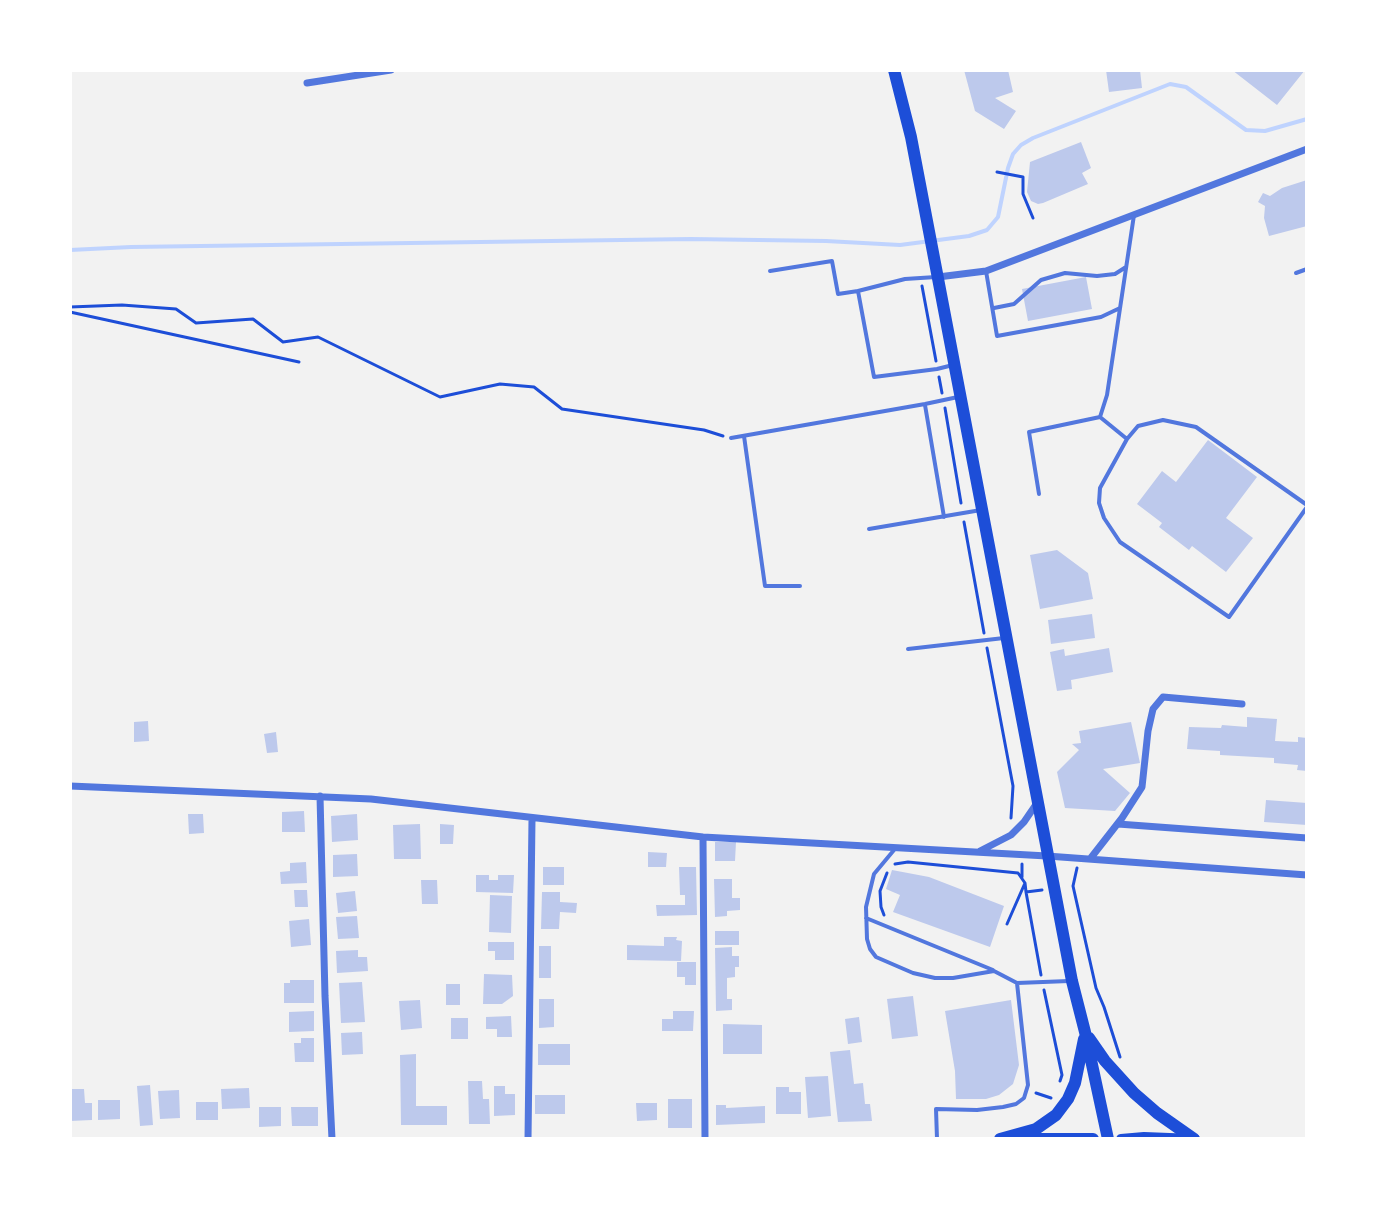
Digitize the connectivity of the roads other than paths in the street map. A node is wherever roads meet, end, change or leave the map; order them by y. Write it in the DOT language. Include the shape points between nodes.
graph roads {
  1 [pos="391,70"];
  2 [pos="894,70"];
  3 [pos="307,83"];
  4 [pos="1307,149"];
  5 [pos="1135,213"];
  6 [pos="1126,267"];
  7 [pos="1307,269"];
  8 [pos="770,271"];
  9 [pos="986,271"];
  10 [pos="1296,273"];
  11 [pos="938,277"];
  12 [pos="858,291"];
  13 [pos="993,308"];
  14 [pos="1120,308"];
  15 [pos="954,364"];
  16 [pos="961,396"];
  17 [pos="925,404"];
  18 [pos="1100,417"];
  19 [pos="744,436"];
  20 [pos="731,438"];
  21 [pos="1127,439"];
  22 [pos="1039,494"];
  23 [pos="1307,506"];
  24 [pos="982,510"];
  25 [pos="944,517"];
  26 [pos="869,529"];
  27 [pos="800,586"];
  28 [pos="1006,637"];
  29 [pos="908,649"];
  30 [pos="1242,704"];
  31 [pos="70,786"];
  32 [pos="320,796"];
  33 [pos="1037,802"];
  34 [pos="532,819"];
  35 [pos="1118,824"];
  36 [pos="703,837"];
  37 [pos="1307,838"];
  38 [pos="896,848"];
  39 [pos="978,852"];
  40 [pos="1047,856"];
  41 [pos="1090,859"];
  42 [pos="1307,875"];
  43 [pos="866,918"];
  44 [pos="994,971"];
  45 [pos="1072,981"];
  46 [pos="1017,983"];
  47 [pos="1085,1032"];
  48 [pos="332,1139"];
  49 [pos="528,1139"];
  50 [pos="705,1139"];
  51 [pos="937,1139"];
  52 [pos="1000,1139"];
  53 [pos="1020,1139"];
  54 [pos="1093,1139"];
  55 [pos="1108,1139"];
  56 [pos="1121,1139"];
  57 [pos="1195,1139"];
  1 -- 3 [label="street"];
  2 -- 11 [label="main road"];
  4 -- 5 [label="street"];
  5 -- 6 [label="lane"];
  5 -- 9 [label="street"];
  6 -- 13 [label="lane" via="1115,274 1065,273 1041,280 1014,304"];
  6 -- 14 [label="lane"];
  7 -- 10 [label="lane"];
  8 -- 12 [label="lane" via="832,261 838,294"];
  9 -- 11 [label="street"];
  9 -- 13 [label="lane"];
  11 -- 12 [label="lane"];
  11 -- 15 [label="main road"];
  12 -- 15 [label="lane" via="874,377"];
  13 -- 14 [label="lane" via="997,336 1101,317"];
  14 -- 18 [label="lane"];
  15 -- 16 [label="main road"];
  16 -- 17 [label="lane"];
  16 -- 24 [label="main road"];
  17 -- 19 [label="lane"];
  17 -- 25 [label="lane"];
  18 -- 21 [label="lane"];
  18 -- 22 [label="lane" via="1029,432"];
  19 -- 20 [label="lane"];
  19 -- 27 [label="lane" via="765,586"];
  21 -- 23 [label="lane" via="1138,426 1163,420 1196,427"];
  21 -- 23 [label="lane" via="1100,488 1104,518 1120,542 1229,617"];
  24 -- 25 [label="lane"];
  24 -- 28 [label="main road"];
  25 -- 26 [label="lane"];
  28 -- 29 [label="lane"];
  28 -- 33 [label="main road"];
  30 -- 35 [label="street" via="1163,697 1153,709 1142,787"];
  31 -- 32 [label="street"];
  32 -- 34 [label="street"];
  32 -- 48 [label="street"];
  33 -- 39 [label="street" via="1014,832"];
  33 -- 40 [label="main road"];
  34 -- 36 [label="street"];
  34 -- 49 [label="street"];
  35 -- 37 [label="street"];
  35 -- 41 [label="street"];
  36 -- 38 [label="street"];
  36 -- 50 [label="street"];
  38 -- 39 [label="street"];
  38 -- 43 [label="lane" via="874,874"];
  39 -- 40 [label="street"];
  40 -- 41 [label="street"];
  40 -- 45 [label="main road"];
  41 -- 42 [label="street"];
  43 -- 44 [label="lane"];
  43 -- 44 [label="lane" via="867,939 876,957 913,973 953,978"];
  44 -- 46 [label="lane"];
  45 -- 46 [label="lane"];
  45 -- 47 [label="main road"];
  46 -- 51 [label="lane" via="1027,1063 1024,1098 1003,1107 936,1109"];
  47 -- 52 [label="main road" via="1075,1083 1056,1115 1036,1129"];
  47 -- 55 [label="main road"];
  47 -- 57 [label="main road" via="1134,1093"];
  53 -- 54 [label="main road"];
  56 -- 57 [label="main road"];
}
